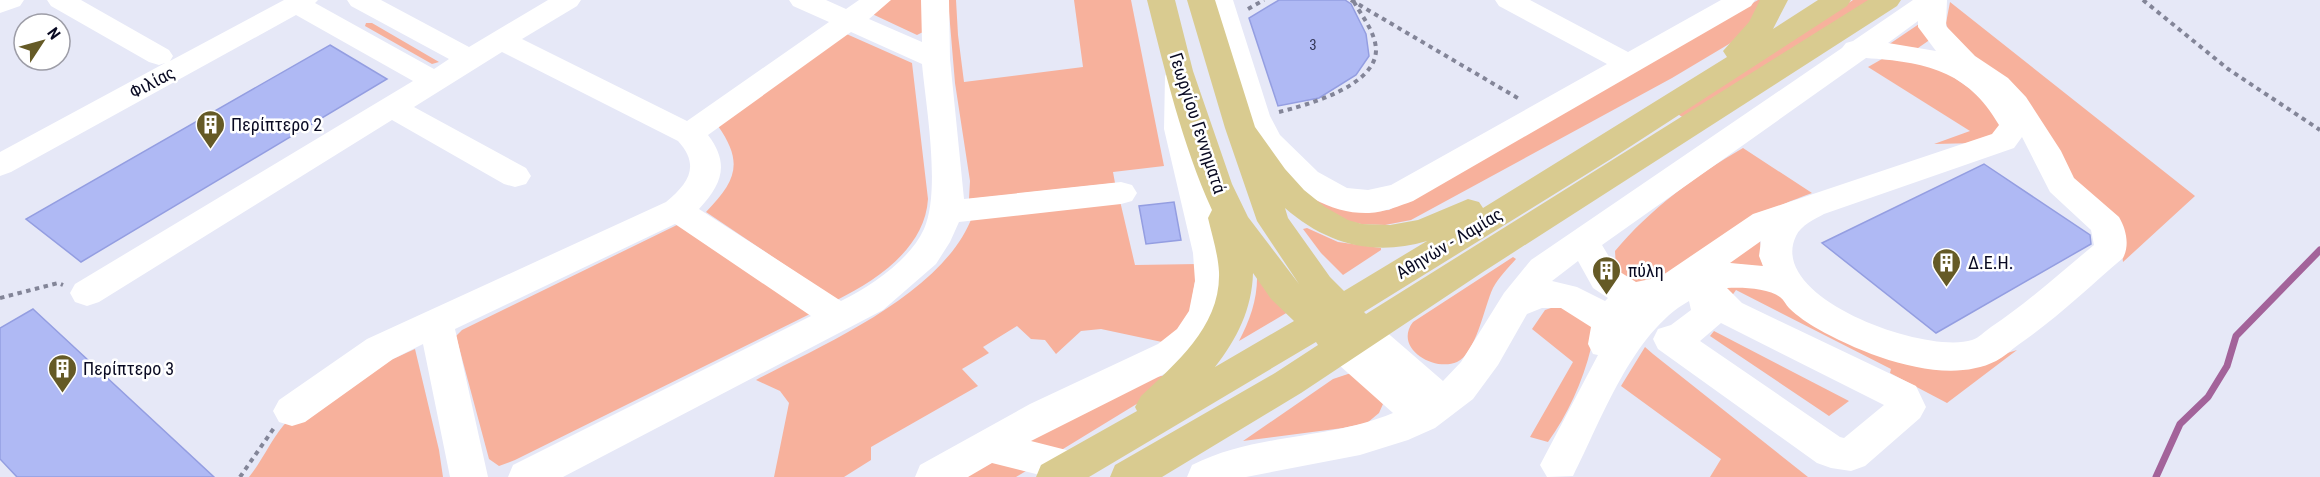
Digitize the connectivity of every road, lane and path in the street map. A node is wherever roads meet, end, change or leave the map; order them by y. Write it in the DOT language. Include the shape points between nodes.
graph roads {
  1 [pos="10,0"];
  2 [pos="61,0"];
  3 [pos="266,0"];
  4 [pos="361,0"];
  5 [pos="567,0"];
  6 [pos="803,0"];
  7 [pos="877,0"];
  8 [pos="935,0"];
  9 [pos="1161,0"];
  10 [pos="1201,0"];
  11 [pos="1220,0"];
  12 [pos="1509,0"];
  13 [pos="1741,0"];
  14 [pos="1774,0"];
  15 [pos="1837,0"];
  16 [pos="1887,0"];
  17 [pos="1932,0"];
  18 [pos="2143,0"];
  19 [pos="1352,1"];
  20 [pos="300,2"];
  21 [pos="0,5"];
  22 [pos="848,20"];
  23 [pos="501,40"];
  24 [pos="1856,49"];
  25 [pos="159,56"];
  26 [pos="470,59"];
  27 [pos="936,59"];
  28 [pos="1629,64"];
  29 [pos="1179,71"];
  30 [pos="434,81"];
  31 [pos="1682,100"];
  32 [pos="392,107"];
  33 [pos="1543,113"];
  34 [pos="82,120"];
  35 [pos="1247,122"];
  36 [pos="1642,126"];
  37 [pos="2320,130"];
  38 [pos="689,134"];
  39 [pos="0,165"];
  40 [pos="515,176"];
  41 [pos="1215,184"];
  42 [pos="1120,193"];
  43 [pos="1814,205"];
  44 [pos="677,210"];
  45 [pos="948,212"];
  46 [pos="1583,241"];
  47 [pos="1698,280"];
  48 [pos="1787,286"];
  49 [pos="87,293"];
  50 [pos="0,298"];
  51 [pos="1515,305"];
  52 [pos="1632,313"];
  53 [pos="840,317"];
  54 [pos="436,323"];
  55 [pos="1341,328"];
  56 [pos="1432,410"];
  57 [pos="292,411"];
  58 [pos="1119,440"];
  59 [pos="989,446"];
  60 [pos="1559,465"];
  61 [pos="1063,472"];
  62 [pos="240,477"];
  63 [pos="469,477"];
  64 [pos="526,477"];
  65 [pos="934,477"];
  66 [pos="1129,477"];
  67 [pos="1206,477"];
  1 -- 21 [label="street"];
  2 -- 25 [label="street"];
  3 -- 25 [label="street"];
  4 -- 26 [label="street"];
  5 -- 23 [label="street"];
  6 -- 22 [label="street"];
  7 -- 22 [label="street"];
  8 -- 27 [label="street"];
  9 -- 29 [label="main road, Γεωργίου Γεννηματά"];
  10 -- 35 [label="main road"];
  11 -- 35 [label="street"];
  12 -- 28 [label="street"];
  13 -- 28 [label="street"];
  14 -- 31 [label="main road" via="1755,33"];
  15 -- 31 [label="main road, Αθηνών - Λαμίας"];
  16 -- 55 [label="main road, Αθηνών - Λαμίας" via="1526,227"];
  17 -- 24 [label="street"];
  17 -- 48 [label="street" via="1932,27 1944,43 2016,104 2046,151 2061,184 2107,225 2111,249 2014,330 1979,353 1946,357 1869,340 1836,323"];
  18 -- 37 [label="path" via="2223,66"];
  19 -- 33 [label="path"];
  19 -- 35 [label="path" via="1376,50 1368,72 1311,104"];
  20 -- 30 [label="street"];
  20 -- 34 [label="street, Φιλίας"];
  22 -- 27 [label="street"];
  22 -- 38 [label="street"];
  23 -- 26 [label="street"];
  23 -- 38 [label="street"];
  24 -- 43 [label="street" via="1926,55 1948,62 1990,90 2007,109 2014,126 2003,141"];
  24 -- 46 [label="street"];
  25 -- 34 [label="street" via="71,105 72,112"];
  26 -- 30 [label="street"];
  27 -- 45 [label="street"];
  28 -- 33 [label="street"];
  29 -- 41 [label="main road, Γεωργίου Γεννηματά"];
  29 -- 59 [label="street" via="1179,129 1210,253 1212,281 1206,313 1190,339 1171,354 1061,406"];
  30 -- 32 [label="street"];
  31 -- 36 [label="main road, Αθηνών - Λαμίας"];
  32 -- 40 [label="street"];
  32 -- 49 [label="street"];
  33 -- 35 [label="street" via="1402,193 1374,202 1344,199 1310,182 1259,128"];
  34 -- 39 [label="street, Φιλίας"];
  35 -- 36 [label="main road" via="1277,182 1313,216 1348,234 1389,237 1438,226 1594,139"];
  35 -- 55 [label="main road" via="1273,220"];
  36 -- 55 [label="main road, Αθηνών - Λαμίας"];
  38 -- 44 [label="street" via="705,153 707,168 695,194"];
  41 -- 55 [label="main road, Γεωργίου Γεννηματά" via="1234,222 1283,290"];
  41 -- 58 [label="main road" via="1236,274 1234,301 1221,332 1201,358"];
  42 -- 45 [label="street"];
  43 -- 48 [label="street" via="1787,222 1775,247 1777,266"];
  43 -- 52 [label="street" via="1765,222"];
  44 -- 53 [label="street"];
  44 -- 54 [label="street"];
  45 -- 53 [label="street" via="934,245 912,269 871,301"];
  46 -- 51 [label="street" via="1533,278"];
  46 -- 52 [label="street" via="1605,279"];
  47 -- 47 [label="street" via="1709,306 1707,316 1671,339 1831,452 1851,455 1907,407 1903,397 1730,312"];
  47 -- 48 [label="street" via="1722,274 1760,277"];
  47 -- 52 [label="street"];
  49 -- 50 [label="path" via="57,284"];
  51 -- 52 [label="street" via="1548,293"];
  51 -- 56 [label="street" via="1477,371"];
  52 -- 60 [label="street"];
  53 -- 64 [label="street"];
  54 -- 57 [label="street" via="380,349"];
  54 -- 63 [label="street"];
  55 -- 56 [label="street"];
  55 -- 58 [label="main road, Αθηνών - Λαμίας"];
  55 -- 66 [label="main road, Αθηνών - Λαμίας" via="1288,383"];
  56 -- 67 [label="street" via="1369,438 1254,458"];
  57 -- 62 [label="path" via="270,433"];
  58 -- 61 [label="main road, Αθηνών - Λαμίας"];
  59 -- 61 [label="street"];
  59 -- 65 [label="street"];
}
